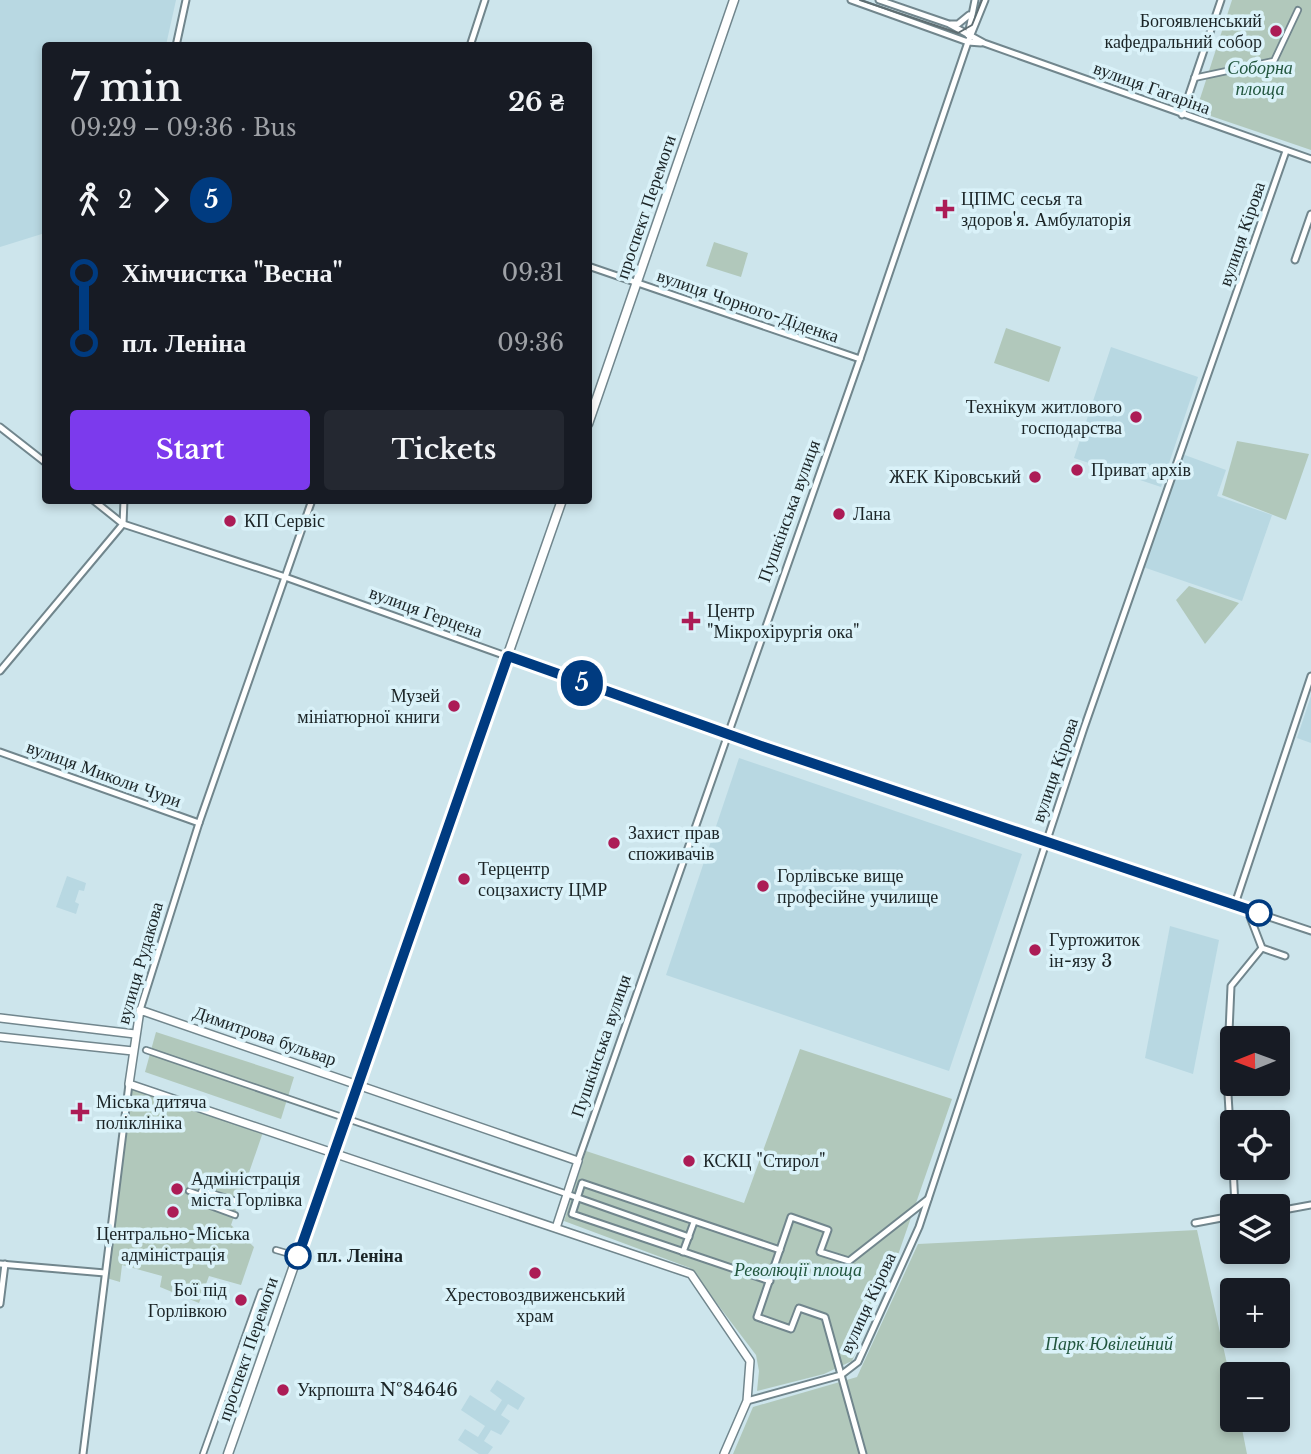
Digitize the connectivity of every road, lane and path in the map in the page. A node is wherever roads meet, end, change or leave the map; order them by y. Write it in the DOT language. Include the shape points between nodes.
graph roads {
  1 [pos="186,0"];
  2 [pos="485,0"];
  3 [pos="734,0"];
  4 [pos="851,0"];
  5 [pos="879,0"];
  6 [pos="975,0"];
  7 [pos="985,0"];
  8 [pos="1221,0"];
  9 [pos="1298,10"];
  10 [pos="971,12"];
  11 [pos="949,24"];
  12 [pos="970,35"];
  13 [pos="177,42"];
  14 [pos="471,42"];
  15 [pos="968,42"];
  16 [pos="984,43"];
  17 [pos="1194,78"];
  18 [pos="1182,115"];
  19 [pos="1286,151"];
  20 [pos="1311,159"];
  21 [pos="1311,214"];
  22 [pos="1295,260"];
  23 [pos="592,266"];
  24 [pos="637,283"];
  25 [pos="860,359"];
  26 [pos="592,412"];
  27 [pos="0,427"];
  28 [pos="42,460"];
  29 [pos="98,504"];
  30 [pos="124,504"];
  31 [pos="311,504"];
  32 [pos="561,504"];
  33 [pos="123,524"];
  34 [pos="285,577"];
  35 [pos="508,656"];
  36 [pos="0,671"];
  37 [pos="1311,677"];
  38 [pos="726,734"];
  39 [pos="0,752"];
  40 [pos="199,823"];
  41 [pos="1045,842"];
  42 [pos="1235,904"];
  43 [pos="1247,909"];
  44 [pos="1311,931"];
  45 [pos="1262,948"];
  46 [pos="1285,956"];
  47 [pos="140,1010"];
  48 [pos="0,1018"];
  49 [pos="135,1034"];
  50 [pos="0,1037"];
  51 [pos="146,1049"];
  52 [pos="133,1051"];
  53 [pos="129,1084"];
  54 [pos="358,1084"];
  55 [pos="1229,1110"];
  56 [pos="345,1119"];
  57 [pos="334,1152"];
  58 [pos="578,1161"];
  59 [pos="189,1191"];
  60 [pos="567,1194"];
  61 [pos="200,1195"];
  62 [pos="578,1198"];
  63 [pos="928,1199"];
  64 [pos="239,1202"];
  65 [pos="1311,1205"];
  66 [pos="1290,1209"];
  67 [pos="235,1214"];
  68 [pos="1220,1218"];
  69 [pos="694,1222"];
  70 [pos="1195,1223"];
  71 [pos="556,1228"];
  72 [pos="689,1237"];
  73 [pos="276,1250"];
  74 [pos="780,1250"];
  75 [pos="683,1252"];
  76 [pos="298,1256"];
  77 [pos="2,1264"];
  78 [pos="106,1273"];
  79 [pos="770,1281"];
  80 [pos="261,1292"];
  81 [pos="0,1304"];
  82 [pos="841,1375"];
  83 [pos="747,1401"];
  84 [pos="83,1454"];
  85 [pos="202,1454"];
  86 [pos="228,1454"];
  87 [pos="724,1454"];
  88 [pos="863,1454"];
  1 -- 13 [label="street"];
  2 -- 14 [label="street"];
  3 -- 24 [label="main road, проспект Перемоги"];
  4 -- 15 [label="street, вулиця Гагаріна"];
  5 -- 11 [label="street, вулиця Гагаріна"];
  6 -- 10 [label="street, Пушкінська вулиця"];
  7 -- 12 [label="street, Пушкінська вулиця"];
  8 -- 17 [label="street"];
  9 -- 17 [label="street" via="1274,61"];
  10 -- 11 [label="street" via="958,24"];
  10 -- 12 [label="street, Пушкінська вулиця"];
  11 -- 12 [label="street, вулиця Гагаріна"];
  12 -- 15 [label="street, Пушкінська вулиця"];
  12 -- 16 [label="street, вулиця Гагаріна"];
  15 -- 16 [label="street, вулиця Гагаріна"];
  15 -- 25 [label="street, Пушкінська вулиця"];
  16 -- 18 [label="street, вулиця Гагаріна"];
  17 -- 18 [label="street"];
  18 -- 19 [label="street, вулиця Гагаріна"];
  19 -- 20 [label="street, вулиця Гагаріна"];
  19 -- 41 [label="street, вулиця Кірова"];
  21 -- 22 [label="street"];
  23 -- 24 [label="street, вулиця Чорного-Діденка"];
  24 -- 25 [label="street, вулиця Чорного-Діденка"];
  24 -- 26 [label="main road, проспект Перемоги"];
  25 -- 38 [label="street, Пушкінська вулиця"];
  27 -- 28 [label="street"];
  29 -- 33 [label="street, вулиця Герцена"];
  30 -- 33 [label="street"];
  31 -- 34 [label="street, вулиця Рудакова"];
  32 -- 35 [label="main road, проспект Перемоги"];
  33 -- 34 [label="street, вулиця Герцена"];
  33 -- 36 [label="street"];
  34 -- 35 [label="street, вулиця Герцена"];
  34 -- 40 [label="street, вулиця Рудакова"];
  35 -- 38 [label="street, вулиця Герцена"];
  35 -- 54 [label="main road, проспект Перемоги"];
  37 -- 42 [label="street"];
  38 -- 41 [label="street, вулиця Герцена"];
  38 -- 58 [label="street, Пушкінська вулиця"];
  39 -- 40 [label="street, вулиця Миколи Чури"];
  40 -- 47 [label="street, вулиця Рудакова"];
  41 -- 42 [label="street, вулиця Герцена"];
  41 -- 63 [label="street, вулиця Кірова"];
  42 -- 43 [label="street, вулиця Герцена"];
  43 -- 44 [label="street, вулиця Герцена"];
  43 -- 45 [label="street"];
  45 -- 46 [label="street"];
  45 -- 55 [label="street" via="1231,986"];
  47 -- 49 [label="street, вулиця Рудакова"];
  47 -- 54 [label="street, Димитрова бульвар"];
  48 -- 49 [label="street"];
  49 -- 52 [label="street, вулиця Рудакова"];
  50 -- 52 [label="street"];
  51 -- 56 [label="street"];
  52 -- 53 [label="street, вулиця Рудакова"];
  53 -- 57 [label="street"];
  53 -- 78 [label="street, вулиця Рудакова"];
  54 -- 56 [label="main road, проспект Перемоги"];
  54 -- 58 [label="street, Димитрова бульвар"];
  56 -- 57 [label="main road, проспект Перемоги"];
  56 -- 60 [label="street"];
  57 -- 71 [label="street"];
  57 -- 76 [label="main road, проспект Перемоги"];
  58 -- 60 [label="street, Пушкінська вулиця"];
  59 -- 61 [label="street"];
  60 -- 62 [label="street"];
  60 -- 71 [label="street, Пушкінська вулиця"];
  61 -- 64 [label="street" via="202,1190"];
  61 -- 67 [label="street" via="197,1202"];
  62 -- 69 [label="street" via="582,1183"];
  62 -- 72 [label="street"];
  62 -- 75 [label="street" via="572,1214"];
  63 -- 74 [label="street" via="849,1261 820,1252 828,1230 791,1217"];
  63 -- 82 [label="street, вулиця Кірова" via="858,1362"];
  65 -- 66 [label="street"];
  68 -- 70 [label="street"];
  69 -- 72 [label="street"];
  69 -- 74 [label="street"];
  71 -- 83 [label="street" via="691,1274 747,1353 751,1370"];
  72 -- 75 [label="street"];
  73 -- 76 [label="street"];
  74 -- 79 [label="street"];
  75 -- 79 [label="street"];
  76 -- 86 [label="main road, проспект Перемоги"];
  77 -- 78 [label="street"];
  77 -- 81 [label="street"];
  78 -- 84 [label="street, вулиця Рудакова"];
  79 -- 82 [label="street" via="757,1317 791,1329 799,1308 825,1317"];
  80 -- 85 [label="street"];
  82 -- 83 [label="street, вулиця Кірова"];
  82 -- 88 [label="street"];
  83 -- 87 [label="street"];
}
